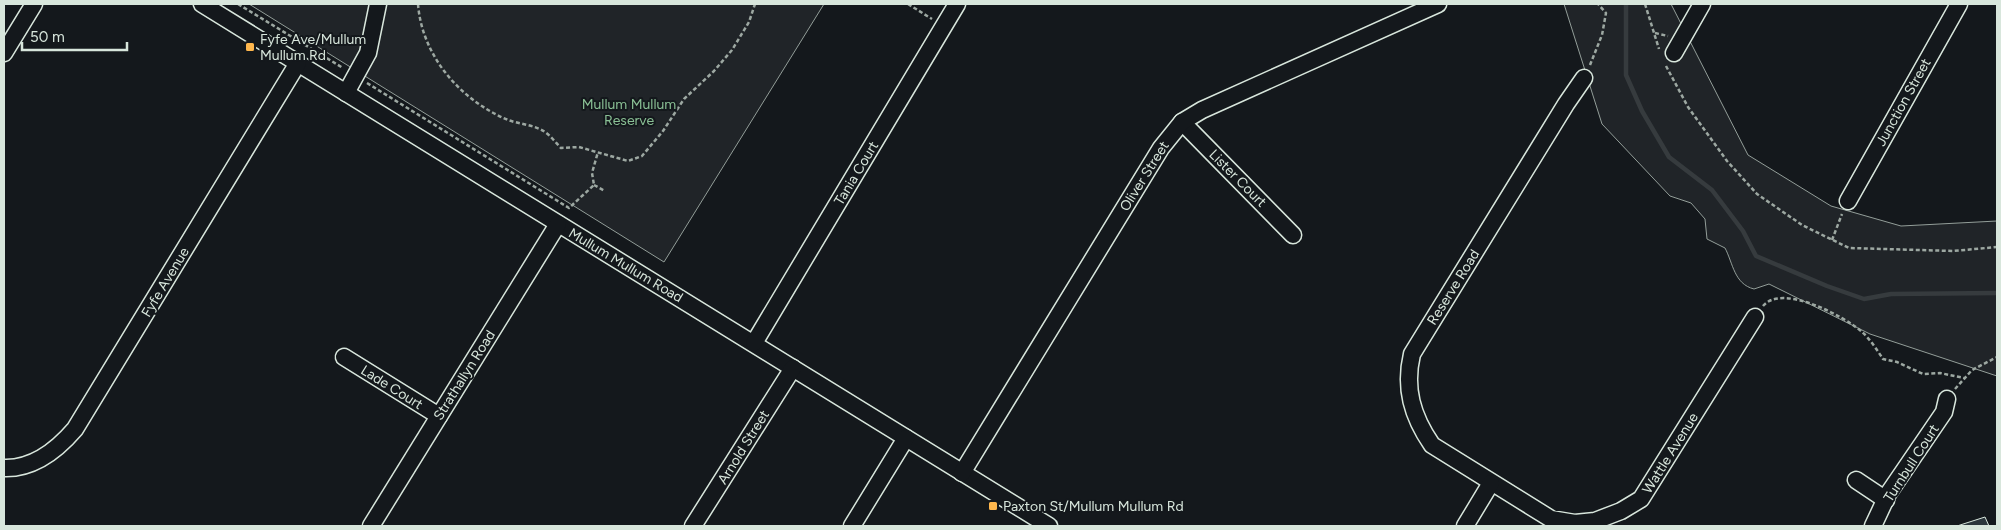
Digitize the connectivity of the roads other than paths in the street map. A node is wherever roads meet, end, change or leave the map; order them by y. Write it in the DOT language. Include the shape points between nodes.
graph roads {
  1 [pos="34,4"];
  2 [pos="202,4"];
  3 [pos="378,4"];
  4 [pos="958,4"];
  5 [pos="1438,4"];
  6 [pos="1702,4"];
  7 [pos="1959,4"];
  8 [pos="4,53"];
  9 [pos="1665,53"];
  10 [pos="298,63"];
  11 [pos="1584,78"];
  12 [pos="346,93"];
  13 [pos="1182,122"];
  14 [pos="1848,201"];
  15 [pos="558,224"];
  16 [pos="1293,234"];
  17 [pos="1755,317"];
  18 [pos="754,343"];
  19 [pos="344,357"];
  20 [pos="793,368"];
  21 [pos="1947,399"];
  22 [pos="439,416"];
  23 [pos="906,438"];
  24 [pos="4,468"];
  25 [pos="962,473"];
  26 [pos="1856,480"];
  27 [pos="1492,483"];
  28 [pos="1886,500"];
  29 [pos="371,526"];
  30 [pos="693,526"];
  31 [pos="852,526"];
  32 [pos="1049,526"];
  33 [pos="1465,526"];
  34 [pos="1873,526"];
  1 -- 8 [label="street"];
  2 -- 10 [label="street, Mullum Mullum Road"];
  3 -- 12 [label="street" via="368,53"];
  4 -- 18 [label="street, Tania Court"];
  5 -- 13 [label="street, Oliver Street" via="1202,110"];
  6 -- 9 [label="street"];
  7 -- 14 [label="street, Junction Street"];
  10 -- 12 [label="street, Mullum Mullum Road"];
  10 -- 24 [label="street, Fyfe Avenue" via="74,429 58,447 38,461"];
  11 -- 27 [label="street, Reserve Road" via="1412,354 1408,386 1421,428 1432,445"];
  12 -- 15 [label="street, Mullum Mullum Road"];
  13 -- 16 [label="street, Lister Court"];
  13 -- 25 [label="street, Oliver Street" via="1161,148"];
  15 -- 18 [label="street, Mullum Mullum Road"];
  15 -- 22 [label="street, Strathallyn Road"];
  17 -- 27 [label="street, Wattle Avenue" via="1641,499 1596,521 1575,523 1551,518"];
  18 -- 20 [label="street, Mullum Mullum Road"];
  19 -- 22 [label="street, Lade Court"];
  20 -- 23 [label="street, Mullum Mullum Road"];
  20 -- 30 [label="street, Arnold Street"];
  21 -- 28 [label="street, Turnbull Court" via="1944,412"];
  22 -- 29 [label="street, Strathallyn Road"];
  23 -- 25 [label="street, Mullum Mullum Road"];
  23 -- 31 [label="street"];
  25 -- 32 [label="street, Mullum Mullum Road"];
  26 -- 28 [label="street"];
  27 -- 33 [label="street"];
  28 -- 34 [label="street, Turnbull Court"];
}
